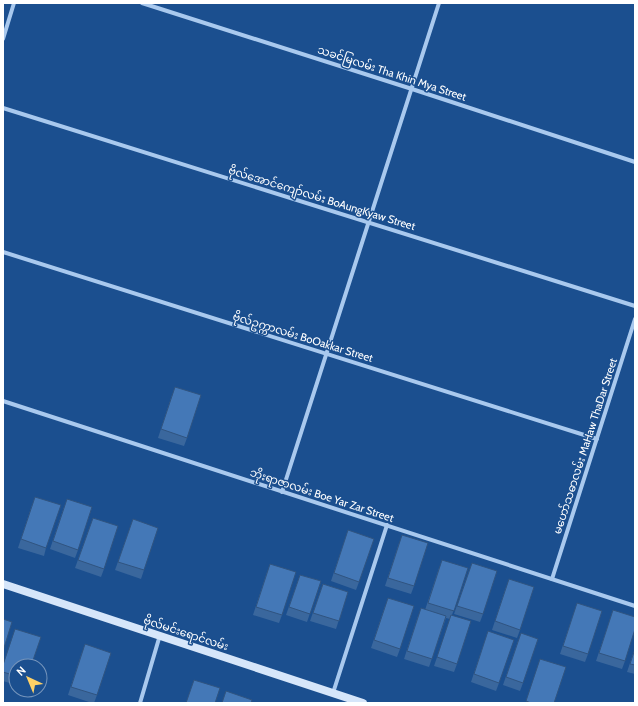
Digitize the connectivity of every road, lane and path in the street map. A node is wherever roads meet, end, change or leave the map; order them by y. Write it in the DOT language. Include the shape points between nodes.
graph roads {
  1 [pos="14,3"];
  2 [pos="142,3"];
  3 [pos="439,3"];
  4 [pos="3,39"];
  5 [pos="412,89"];
  6 [pos="3,108"];
  7 [pos="635,162"];
  8 [pos="369,222"];
  9 [pos="3,252"];
  10 [pos="635,306"];
  11 [pos="635,319"];
  12 [pos="327,354"];
  13 [pos="3,401"];
  14 [pos="597,439"];
  15 [pos="282,492"];
  16 [pos="387,526"];
  17 [pos="552,579"];
  18 [pos="3,584"];
  19 [pos="635,606"];
  20 [pos="160,635"];
  21 [pos="333,694"];
  22 [pos="140,703"];
  23 [pos="363,703"];
  1 -- 4 [label="street"];
  2 -- 5 [label="street, သခင်မြလမ်း Tha Khin Mya Street"];
  3 -- 5 [label="street"];
  5 -- 7 [label="street, သခင်မြလမ်း Tha Khin Mya Street"];
  5 -- 8 [label="street"];
  6 -- 8 [label="street, ဗိုလ်အောင်ကျော်လမ်း BoAungKyaw Street"];
  8 -- 10 [label="street, ဗိုလ်အောင်ကျော်လမ်း BoAungKyaw Street"];
  8 -- 12 [label="street"];
  9 -- 12 [label="street, ဗိုလ်ဥက္ကာလမ်း BoOakkar Street"];
  11 -- 14 [label="street, မဟော်သဓာလမ်း MaHaw ThaDar Street"];
  12 -- 14 [label="street, ဗိုလ်ဥက္ကာလမ်း BoOakkar Street"];
  12 -- 15 [label="street"];
  13 -- 15 [label="street, ဘိုးရာဇာလမ်း Boe Yar Zar Street"];
  14 -- 17 [label="street, မဟော်သဓာလမ်း MaHaw ThaDar Street"];
  15 -- 16 [label="street, ဘိုးရာဇာလမ်း Boe Yar Zar Street"];
  16 -- 17 [label="street, ဘိုးရာဇာလမ်း Boe Yar Zar Street"];
  16 -- 21 [label="street"];
  17 -- 19 [label="street, ဘိုးရာဇာလမ်း Boe Yar Zar Street"];
  18 -- 20 [label="street, ဗိုလ်မင်းရောင်လမ်း"];
  20 -- 21 [label="street, ဗိုလ်မင်းရောင်လမ်း"];
  20 -- 22 [label="street"];
  21 -- 23 [label="street, ဗိုလ်မင်းရောင်လမ်း"];
}
